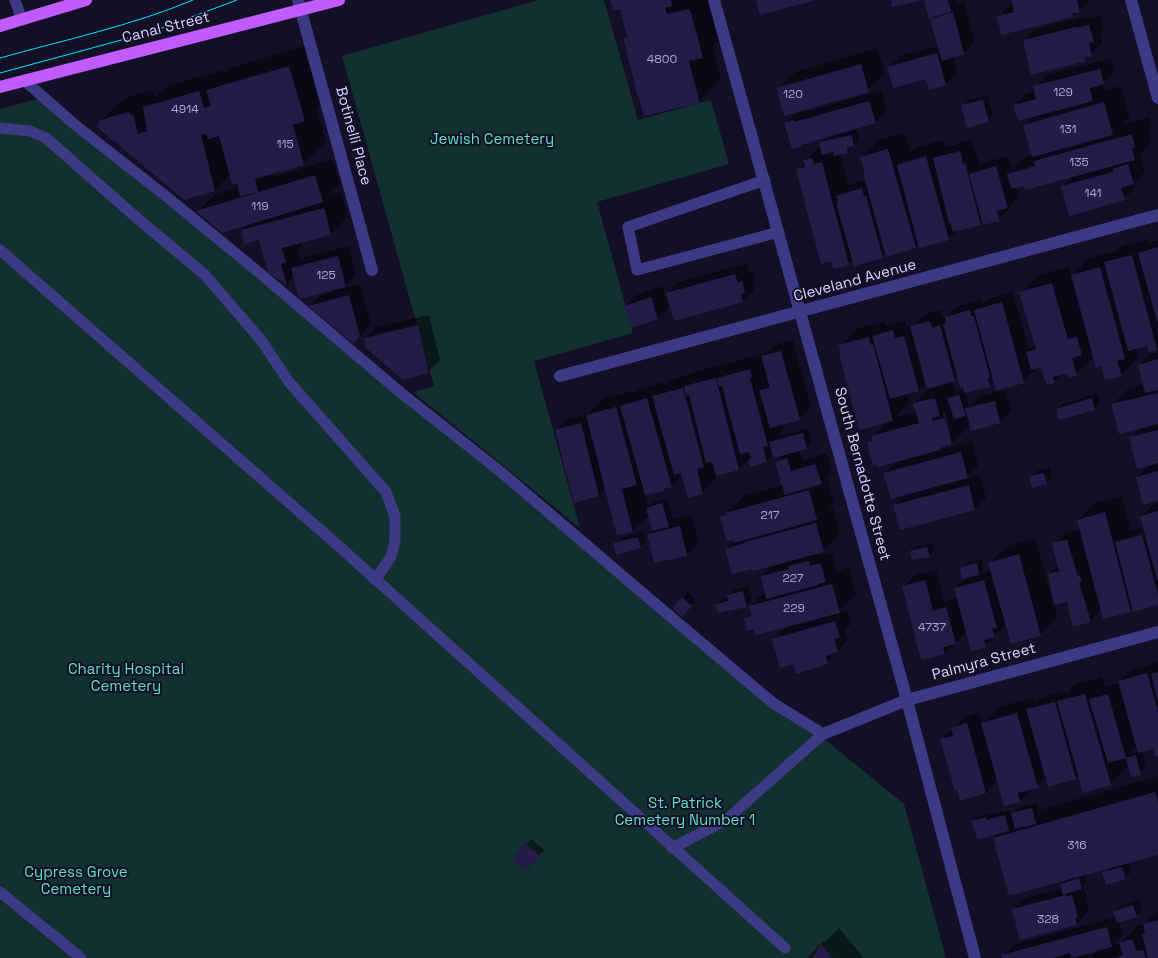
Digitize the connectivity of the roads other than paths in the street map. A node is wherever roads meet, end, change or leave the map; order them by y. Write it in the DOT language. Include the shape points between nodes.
graph roads {
  1 [pos="15,0"];
  2 [pos="86,0"];
  3 [pos="339,0"];
  4 [pos="714,0"];
  5 [pos="1131,0"];
  6 [pos="300,5"];
  7 [pos="22,20"];
  8 [pos="0,26"];
  9 [pos="24,81"];
  10 [pos="0,87"];
  11 [pos="1158,98"];
  12 [pos="0,128"];
  13 [pos="765,180"];
  14 [pos="1158,215"];
  15 [pos="779,232"];
  16 [pos="0,250"];
  17 [pos="372,270"];
  18 [pos="801,312"];
  19 [pos="560,376"];
  20 [pos="375,580"];
  21 [pos="1158,632"];
  22 [pos="907,700"];
  23 [pos="823,734"];
  24 [pos="672,848"];
  25 [pos="0,892"];
  26 [pos="785,948"];
  27 [pos="81,958"];
  28 [pos="975,958"];
  1 -- 7 [label="lane"];
  2 -- 7 [label="main road"];
  3 -- 6 [label="main road, Canal Street"];
  4 -- 13 [label="street, South Bernadotte Street"];
  5 -- 11 [label="street"];
  6 -- 9 [label="main road, Canal Street"];
  6 -- 17 [label="street, Botinelli Place"];
  7 -- 8 [label="main road"];
  9 -- 10 [label="main road, Canal Street"];
  9 -- 23 [label="lane" via="400,392 502,472 773,703"];
  12 -- 20 [label="lane" via="46,138 205,275 234,307 289,382 386,492 395,516 395,541 392,557"];
  13 -- 15 [label="street, South Bernadotte Street"];
  13 -- 15 [label="lane" via="628,227 637,270"];
  14 -- 18 [label="street, Cleveland Avenue"];
  15 -- 18 [label="street, South Bernadotte Street"];
  16 -- 20 [label="lane"];
  18 -- 19 [label="street, Cleveland Avenue"];
  18 -- 22 [label="street, South Bernadotte Street"];
  20 -- 24 [label="lane"];
  21 -- 22 [label="street, Palmyra Street"];
  22 -- 23 [label="street, Palmyra Street"];
  22 -- 28 [label="street, South Bernadotte Street"];
  23 -- 24 [label="lane" via="726,820"];
  24 -- 26 [label="lane"];
  25 -- 27 [label="lane"];
}
